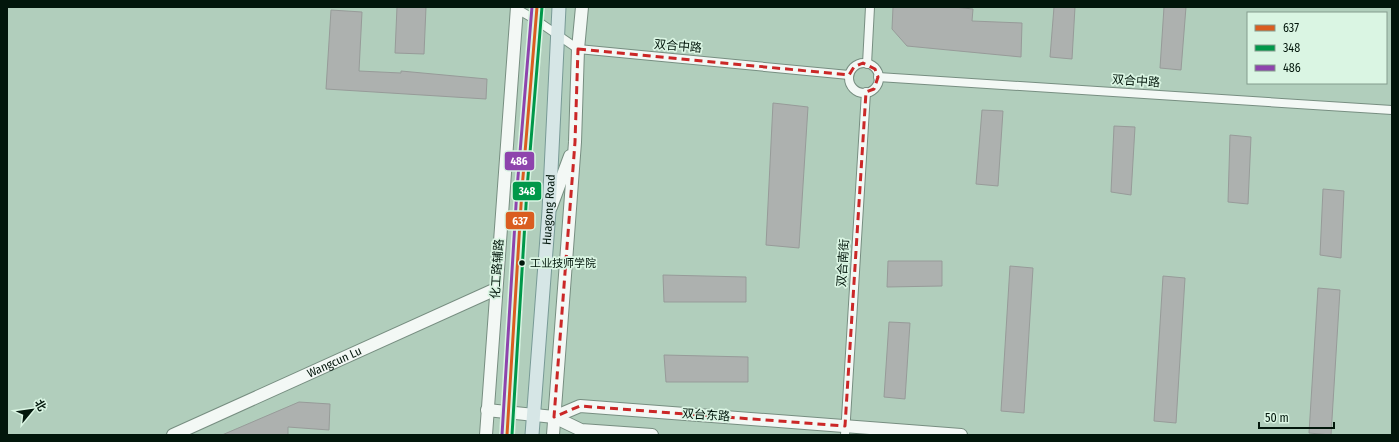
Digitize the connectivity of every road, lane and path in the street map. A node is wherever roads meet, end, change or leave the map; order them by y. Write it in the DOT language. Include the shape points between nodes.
graph roads {
  1 [pos="559,7"];
  2 [pos="582,7"];
  3 [pos="870,7"];
  4 [pos="517,8"];
  5 [pos="537,13"];
  6 [pos="557,34"];
  7 [pos="578,49"];
  8 [pos="867,64"];
  9 [pos="850,75"];
  10 [pos="878,77"];
  11 [pos="866,92"];
  12 [pos="1392,110"];
  13 [pos="575,142"];
  14 [pos="550,211"];
  15 [pos="496,289"];
  16 [pos="487,410"];
  17 [pos="508,412"];
  18 [pos="534,415"];
  19 [pos="554,417"];
  20 [pos="845,431"];
  21 [pos="174,435"];
  22 [pos="486,435"];
  23 [pos="506,435"];
  24 [pos="532,435"];
  25 [pos="553,435"];
  26 [pos="652,435"];
  27 [pos="961,435"];
  1 -- 6 [label="main road, Huagong Road"];
  2 -- 7 [label="street"];
  3 -- 8 [label="street"];
  4 -- 5 [label="street"];
  4 -- 15 [label="street, 化工路辅路"];
  5 -- 6 [label="street"];
  5 -- 17 [label="main road" via="522,189"];
  6 -- 7 [label="street"];
  6 -- 14 [label="main road, Huagong Road"];
  7 -- 9 [label="street, 双合中路"];
  7 -- 13 [label="street"];
  8 -- 9 [label="street" via="858,64"];
  8 -- 10 [label="street" via="875,68"];
  9 -- 11 [label="street" via="850,84 853,88"];
  10 -- 11 [label="street" via="874,89"];
  10 -- 12 [label="street, 双合中路"];
  11 -- 20 [label="street, 双合南街"];
  13 -- 14 [label="street"];
  13 -- 19 [label="street"];
  14 -- 18 [label="main road, Huagong Road"];
  15 -- 16 [label="street, 化工路辅路"];
  15 -- 21 [label="street, Wangcun Lu"];
  16 -- 17 [label="street"];
  16 -- 22 [label="street, 化工路辅路"];
  17 -- 18 [label="street"];
  17 -- 23 [label="main road"];
  18 -- 19 [label="street"];
  18 -- 24 [label="main road, Huagong Road"];
  19 -- 20 [label="street, 双台东路" via="580,406"];
  19 -- 25 [label="street"];
  19 -- 26 [label="street" via="581,430"];
  20 -- 27 [label="street, 双台东路"];
}
